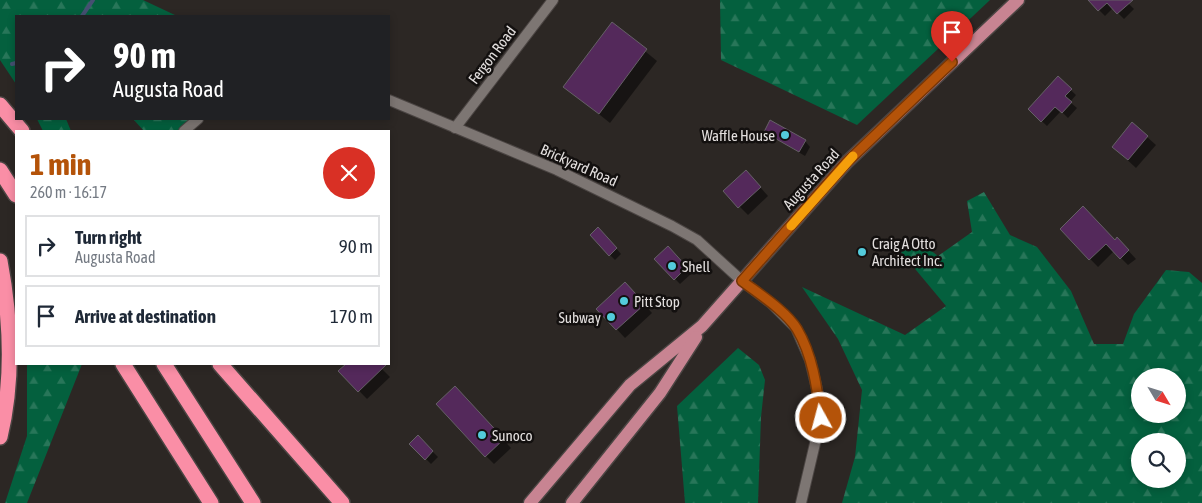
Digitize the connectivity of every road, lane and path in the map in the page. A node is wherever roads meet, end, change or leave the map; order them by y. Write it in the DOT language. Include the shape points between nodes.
graph roads {
  1 [pos="553,0"];
  2 [pos="1018,0"];
  3 [pos="390,100"];
  4 [pos="0,106"];
  5 [pos="197,120"];
  6 [pos="455,128"];
  7 [pos="15,130"];
  8 [pos="21,130"];
  9 [pos="185,130"];
  10 [pos="0,170"];
  11 [pos="15,193"];
  12 [pos="0,261"];
  13 [pos="742,281"];
  14 [pos="702,326"];
  15 [pos="124,365"];
  16 [pos="165,365"];
  17 [pos="221,365"];
  18 [pos="0,437"];
  19 [pos="211,503"];
  20 [pos="253,503"];
  21 [pos="342,503"];
  22 [pos="530,503"];
  23 [pos="572,503"];
  24 [pos="800,503"];
  1 -- 6 [label="street, Fergon Road"];
  2 -- 13 [label="main road, Augusta Road" via="847,162"];
  3 -- 6 [label="street, Brickyard Road"];
  4 -- 7 [label="highway"];
  4 -- 8 [label="highway"];
  5 -- 9 [label="street"];
  6 -- 13 [label="street, Brickyard Road" via="557,170 672,226 697,240"];
  10 -- 11 [label="highway"];
  12 -- 18 [label="highway" via="9,314 8,400"];
  13 -- 14 [label="main road, Augusta Road"];
  13 -- 24 [label="street, Brickyard Road" via="796,328 810,360 821,418"];
  14 -- 22 [label="main road, Augusta Road" via="630,385"];
  14 -- 23 [label="main road, Augusta Road" via="660,393"];
  15 -- 19 [label="highway"];
  16 -- 20 [label="highway"];
  17 -- 21 [label="highway"];
}
